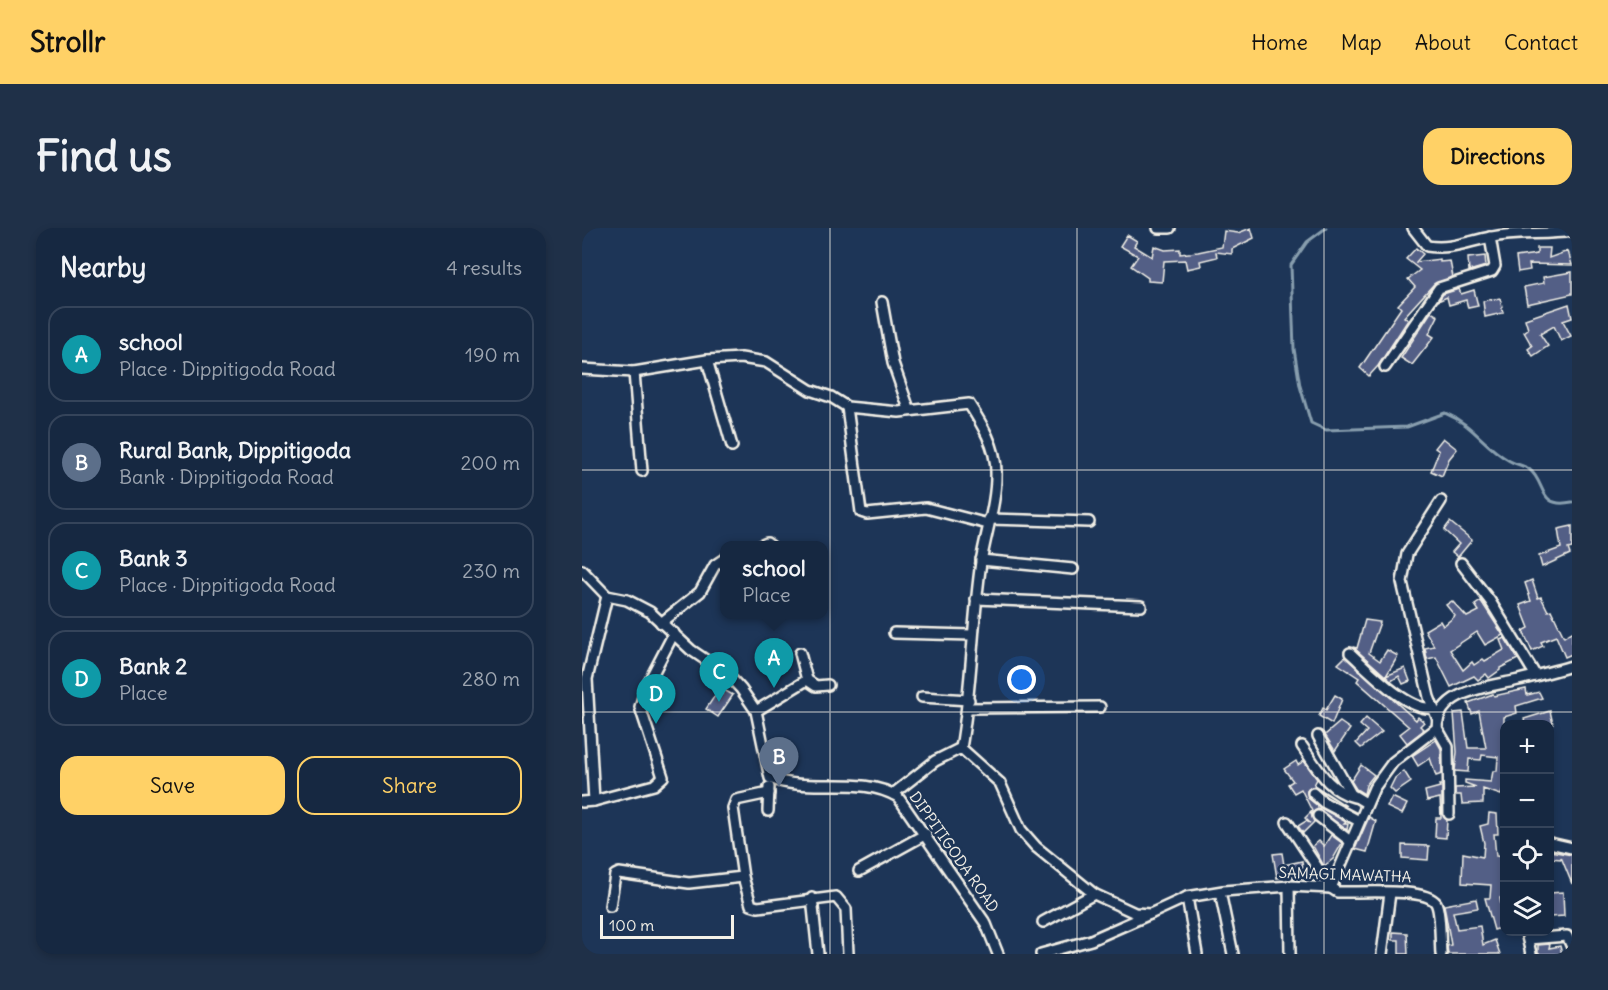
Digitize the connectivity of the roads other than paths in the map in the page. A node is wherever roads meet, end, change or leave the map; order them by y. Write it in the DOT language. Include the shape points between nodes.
graph roads {
  1 [pos="1158,228"];
  2 [pos="1170,228"];
  3 [pos="1413,228"];
  4 [pos="1533,231"];
  5 [pos="1572,231"];
  6 [pos="1490,237"];
  7 [pos="882,302"];
  8 [pos="707,360"];
  9 [pos="1385,367"];
  10 [pos="582,369"];
  11 [pos="634,372"];
  12 [pos="847,407"];
  13 [pos="909,409"];
  14 [pos="732,446"];
  15 [pos="642,471"];
  16 [pos="1441,501"];
  17 [pos="989,522"];
  18 [pos="1089,522"];
  19 [pos="981,560"];
  20 [pos="720,562"];
  21 [pos="1461,563"];
  22 [pos="1073,569"];
  23 [pos="582,570"];
  24 [pos="607,596"];
  25 [pos="976,599"];
  26 [pos="1141,606"];
  27 [pos="661,623"];
  28 [pos="674,633"];
  29 [pos="894,633"];
  30 [pos="972,635"];
  31 [pos="800,653"];
  32 [pos="1350,653"];
  33 [pos="1572,666"];
  34 [pos="1536,676"];
  35 [pos="807,680"];
  36 [pos="828,685"];
  37 [pos="921,697"];
  38 [pos="968,704"];
  39 [pos="1100,707"];
  40 [pos="1433,708"];
  41 [pos="756,711"];
  42 [pos="1437,724"];
  43 [pos="1318,736"];
  44 [pos="1302,746"];
  45 [pos="961,748"];
  46 [pos="769,777"];
  47 [pos="769,792"];
  48 [pos="1313,793"];
  49 [pos="893,794"];
  50 [pos="1354,797"];
  51 [pos="594,801"];
  52 [pos="582,802"];
  53 [pos="1366,803"];
  54 [pos="768,812"];
  55 [pos="1449,814"];
  56 [pos="1318,816"];
  57 [pos="1359,821"];
  58 [pos="1287,822"];
  59 [pos="926,834"];
  60 [pos="1350,841"];
  61 [pos="1554,844"];
  62 [pos="1572,848"];
  63 [pos="859,871"];
  64 [pos="743,877"];
  65 [pos="1289,886"];
  66 [pos="1331,888"];
  67 [pos="1220,892"];
  68 [pos="1390,893"];
  69 [pos="1095,894"];
  70 [pos="1187,897"];
  71 [pos="812,898"];
  72 [pos="610,906"];
  73 [pos="1150,914"];
  74 [pos="1043,922"];
  75 [pos="1527,936"];
  76 [pos="1554,936"];
  77 [pos="1572,947"];
  78 [pos="818,954"];
  79 [pos="848,954"];
  80 [pos="998,954"];
  81 [pos="1041,954"];
  82 [pos="1197,954"];
  83 [pos="1233,954"];
  84 [pos="1290,954"];
  85 [pos="1382,954"];
  86 [pos="1440,954"];
  87 [pos="1531,954"];
  1 -- 2 [label="street"];
  3 -- 6 [label="street" via="1427,246 1441,248"];
  4 -- 5 [label="street"];
  4 -- 6 [label="street"];
  6 -- 9 [label="street" via="1495,266 1492,271 1439,288"];
  7 -- 13 [label="street" via="893,363"];
  8 -- 11 [label="street"];
  8 -- 12 [label="street" via="741,358 766,362 810,390"];
  8 -- 14 [label="street"];
  10 -- 11 [label="street"];
  11 -- 15 [label="street"];
  12 -- 13 [label="street" via="899,412"];
  12 -- 17 [label="street" via="861,512 926,508"];
  13 -- 17 [label="street" via="969,404 992,446 996,471"];
  16 -- 40 [label="street" via="1407,554 1402,582"];
  17 -- 18 [label="street"];
  17 -- 19 [label="street"];
  19 -- 22 [label="street"];
  19 -- 25 [label="street"];
  20 -- 27 [label="street" via="700,592"];
  21 -- 34 [label="street" via="1490,601"];
  23 -- 24 [label="street"];
  24 -- 27 [label="street" via="644,608"];
  24 -- 51 [label="street" via="587,679"];
  25 -- 26 [label="street"];
  25 -- 30 [label="street"];
  27 -- 28 [label="street"];
  28 -- 41 [label="street" via="691,650 729,675"];
  28 -- 51 [label="street" via="640,707 663,777 654,785"];
  29 -- 30 [label="street"];
  30 -- 38 [label="street"];
  31 -- 35 [label="street"];
  32 -- 40 [label="street" via="1407,701"];
  33 -- 34 [label="street"];
  34 -- 42 [label="street" via="1461,694 1445,709"];
  35 -- 36 [label="street" via="816,686"];
  35 -- 41 [label="street"];
  37 -- 38 [label="street"];
  38 -- 39 [label="street"];
  38 -- 45 [label="street"];
  40 -- 42 [label="street"];
  41 -- 46 [label="street"];
  42 -- 53 [label="street" via="1393,762"];
  42 -- 55 [label="street" via="1449,754"];
  43 -- 50 [label="street"];
  44 -- 50 [label="street" via="1328,783 1342,794"];
  45 -- 49 [label="street" via="935,761"];
  45 -- 69 [label="street" via="1000,783 1021,830 1036,847"];
  46 -- 47 [label="street"];
  46 -- 49 [label="street, DIPPITIGODA ROAD" via="777,781 858,786"];
  47 -- 54 [label="street"];
  47 -- 64 [label="street" via="735,801"];
  48 -- 57 [label="street"];
  49 -- 59 [label="street, DIPPITIGODA ROAD"];
  50 -- 53 [label="street"];
  51 -- 52 [label="street"];
  53 -- 57 [label="street"];
  56 -- 60 [label="street"];
  57 -- 60 [label="street"];
  58 -- 66 [label="street"];
  59 -- 63 [label="street"];
  59 -- 80 [label="street, DIPPITIGODA ROAD" via="986,924"];
  60 -- 66 [label="street"];
  61 -- 62 [label="street"];
  64 -- 71 [label="street" via="751,905 758,908"];
  64 -- 72 [label="street" via="689,883 619,873 615,875"];
  65 -- 66 [label="street, SAMAGI MAWATHA"];
  65 -- 67 [label="street, SAMAGI MAWATHA"];
  65 -- 84 [label="street"];
  66 -- 68 [label="street, SAMAGI MAWATHA" via="1337,892"];
  67 -- 70 [label="street, SAMAGI MAWATHA"];
  67 -- 83 [label="street"];
  68 -- 85 [label="street"];
  68 -- 86 [label="street, SAMAGI MAWATHA" via="1419,892 1437,904"];
  69 -- 73 [label="street" via="1135,913"];
  69 -- 74 [label="street"];
  70 -- 73 [label="street, SAMAGI MAWATHA"];
  70 -- 82 [label="street"];
  71 -- 78 [label="street"];
  71 -- 79 [label="street" via="836,897 842,902 846,909"];
  73 -- 81 [label="street, SAMAGI MAWATHA" via="1091,940"];
  75 -- 87 [label="street"];
  76 -- 77 [label="street" via="1567,936"];
}
